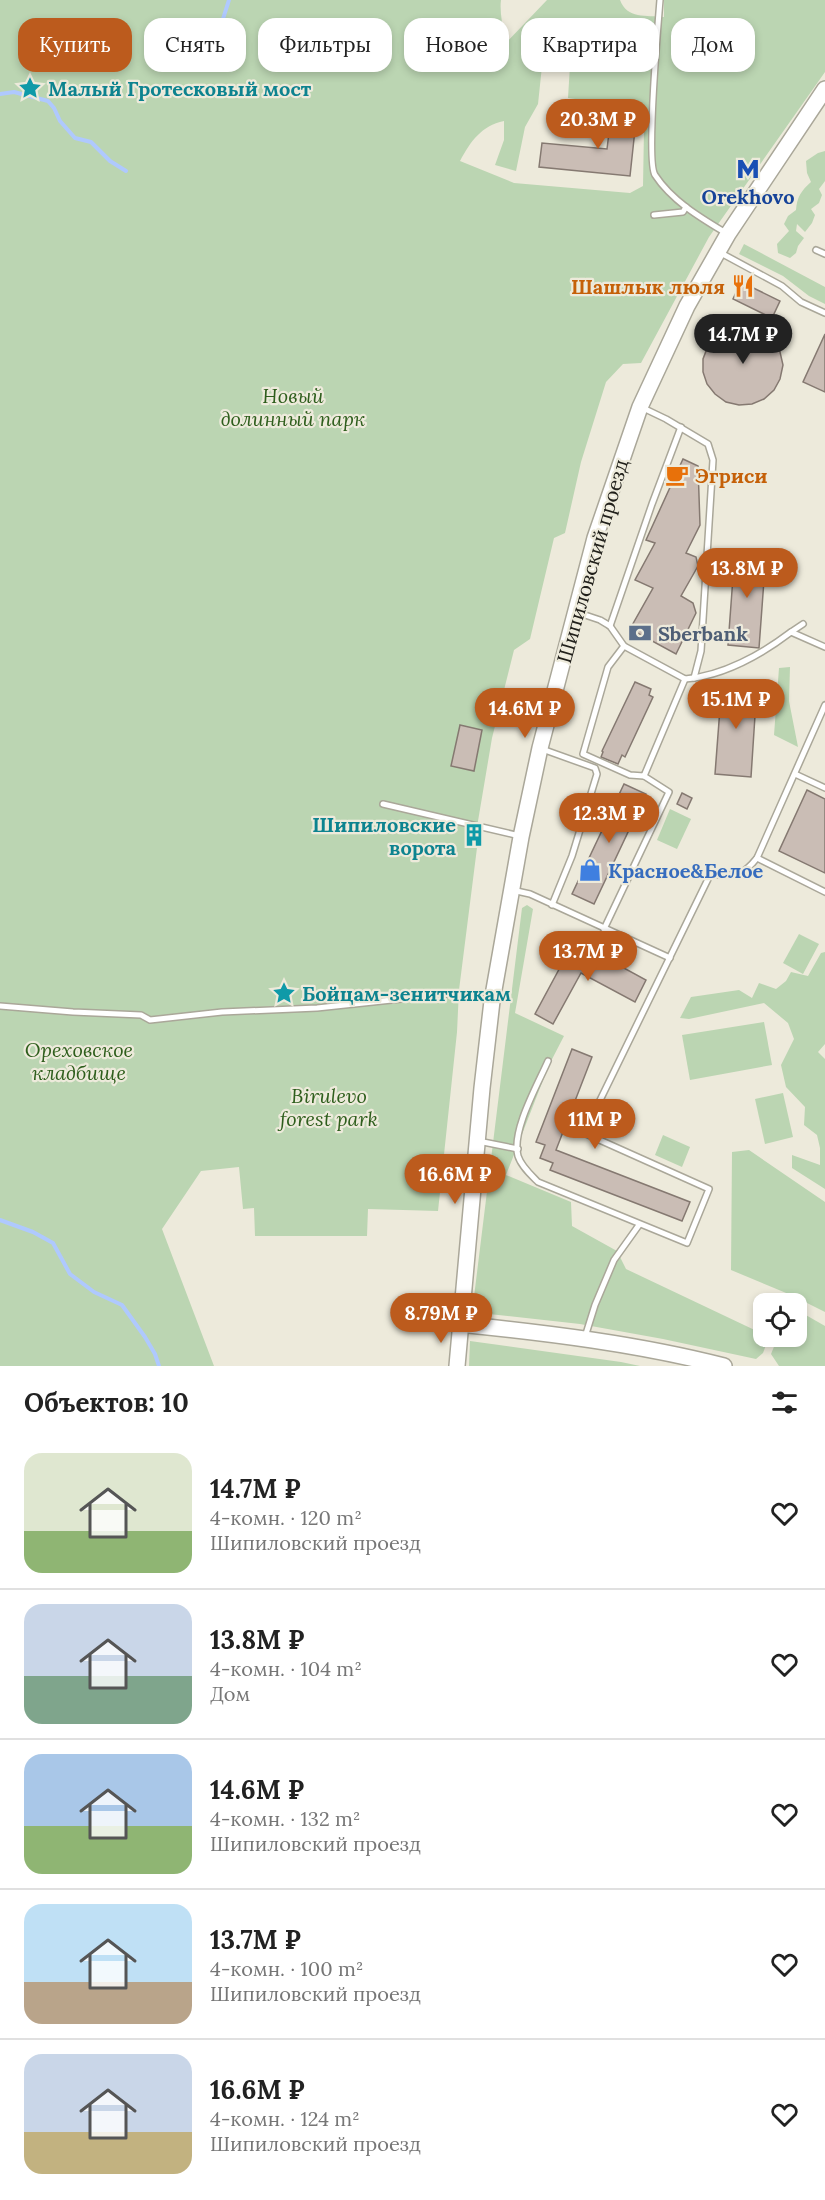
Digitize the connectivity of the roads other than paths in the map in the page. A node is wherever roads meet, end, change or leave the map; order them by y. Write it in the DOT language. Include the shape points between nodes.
graph roads {
  1 [pos="660,0"];
  2 [pos="825,89"];
  3 [pos="686,207"];
  4 [pos="654,215"];
  5 [pos="728,234"];
  6 [pos="816,250"];
  7 [pos="717,251"];
  8 [pos="825,255"];
  9 [pos="825,313"];
  10 [pos="640,407"];
  11 [pos="681,427"];
  12 [pos="575,612"];
  13 [pos="803,624"];
  14 [pos="610,626"];
  15 [pos="791,632"];
  16 [pos="624,646"];
  17 [pos="825,647"];
  18 [pos="694,678"];
  19 [pos="685,679"];
  20 [pos="825,705"];
  21 [pos="540,748"];
  22 [pos="795,774"];
  23 [pos="644,776"];
  24 [pos="825,788"];
  25 [pos="383,804"];
  26 [pos="521,837"];
  27 [pos="757,858"];
  28 [pos="511,889"];
  29 [pos="825,892"];
  30 [pos="552,905"];
  31 [pos="604,929"];
  32 [pos="670,958"];
  33 [pos="492,1001"];
  34 [pos="0,1006"];
  35 [pos="548,1061"];
  36 [pos="478,1141"];
  37 [pos="518,1149"];
  38 [pos="639,1225"];
  39 [pos="459,1324"];
  40 [pos="585,1339"];
  41 [pos="457,1366"];
  42 [pos="724,1366"];
  1 -- 3 [label="lane" via="653,173"];
  2 -- 5 [label="main road, Шипиловский проезд"];
  3 -- 4 [label="lane" via="683,212"];
  3 -- 5 [label="lane"];
  5 -- 7 [label="main road, Шипиловский проезд"];
  6 -- 8 [label="lane"];
  7 -- 9 [label="lane"];
  7 -- 10 [label="main road, Шипиловский проезд"];
  10 -- 11 [label="lane"];
  10 -- 12 [label="main road, Шипиловский проезд" via="595,538"];
  11 -- 14 [label="lane"];
  11 -- 18 [label="lane" via="708,444 713,460 701,651"];
  12 -- 14 [label="lane"];
  12 -- 21 [label="main road, Шипиловский проезд"];
  13 -- 15 [label="lane"];
  14 -- 16 [label="lane"];
  15 -- 17 [label="lane"];
  15 -- 18 [label="lane" via="741,662"];
  16 -- 19 [label="lane"];
  16 -- 23 [label="lane" via="608,667 583,754 630,775"];
  18 -- 19 [label="lane"];
  19 -- 23 [label="lane"];
  20 -- 22 [label="lane"];
  21 -- 26 [label="main road, Шипиловский проезд"];
  21 -- 30 [label="lane" via="595,768 597,774"];
  22 -- 24 [label="lane"];
  22 -- 27 [label="lane"];
  23 -- 31 [label="lane" via="669,792"];
  25 -- 26 [label="lane"];
  26 -- 28 [label="main road, Шипиловский проезд"];
  27 -- 29 [label="lane"];
  27 -- 32 [label="lane" via="746,871 710,875"];
  28 -- 30 [label="lane"];
  28 -- 33 [label="main road, Шипиловский проезд"];
  30 -- 31 [label="lane"];
  31 -- 32 [label="lane"];
  32 -- 38 [label="lane" via="584,1133 709,1189 687,1243"];
  33 -- 34 [label="lane" via="457,993 150,1020 141,1015"];
  33 -- 36 [label="main road, Шипиловский проезд"];
  35 -- 37 [label="lane" via="519,1132"];
  36 -- 37 [label="lane"];
  36 -- 39 [label="main road, Шипиловский проезд"];
  37 -- 38 [label="lane" via="518,1156 538,1182"];
  38 -- 40 [label="lane" via="614,1260"];
  39 -- 40 [label="main road"];
  39 -- 41 [label="main road, Шипиловский проезд"];
  40 -- 42 [label="main road"];
}
